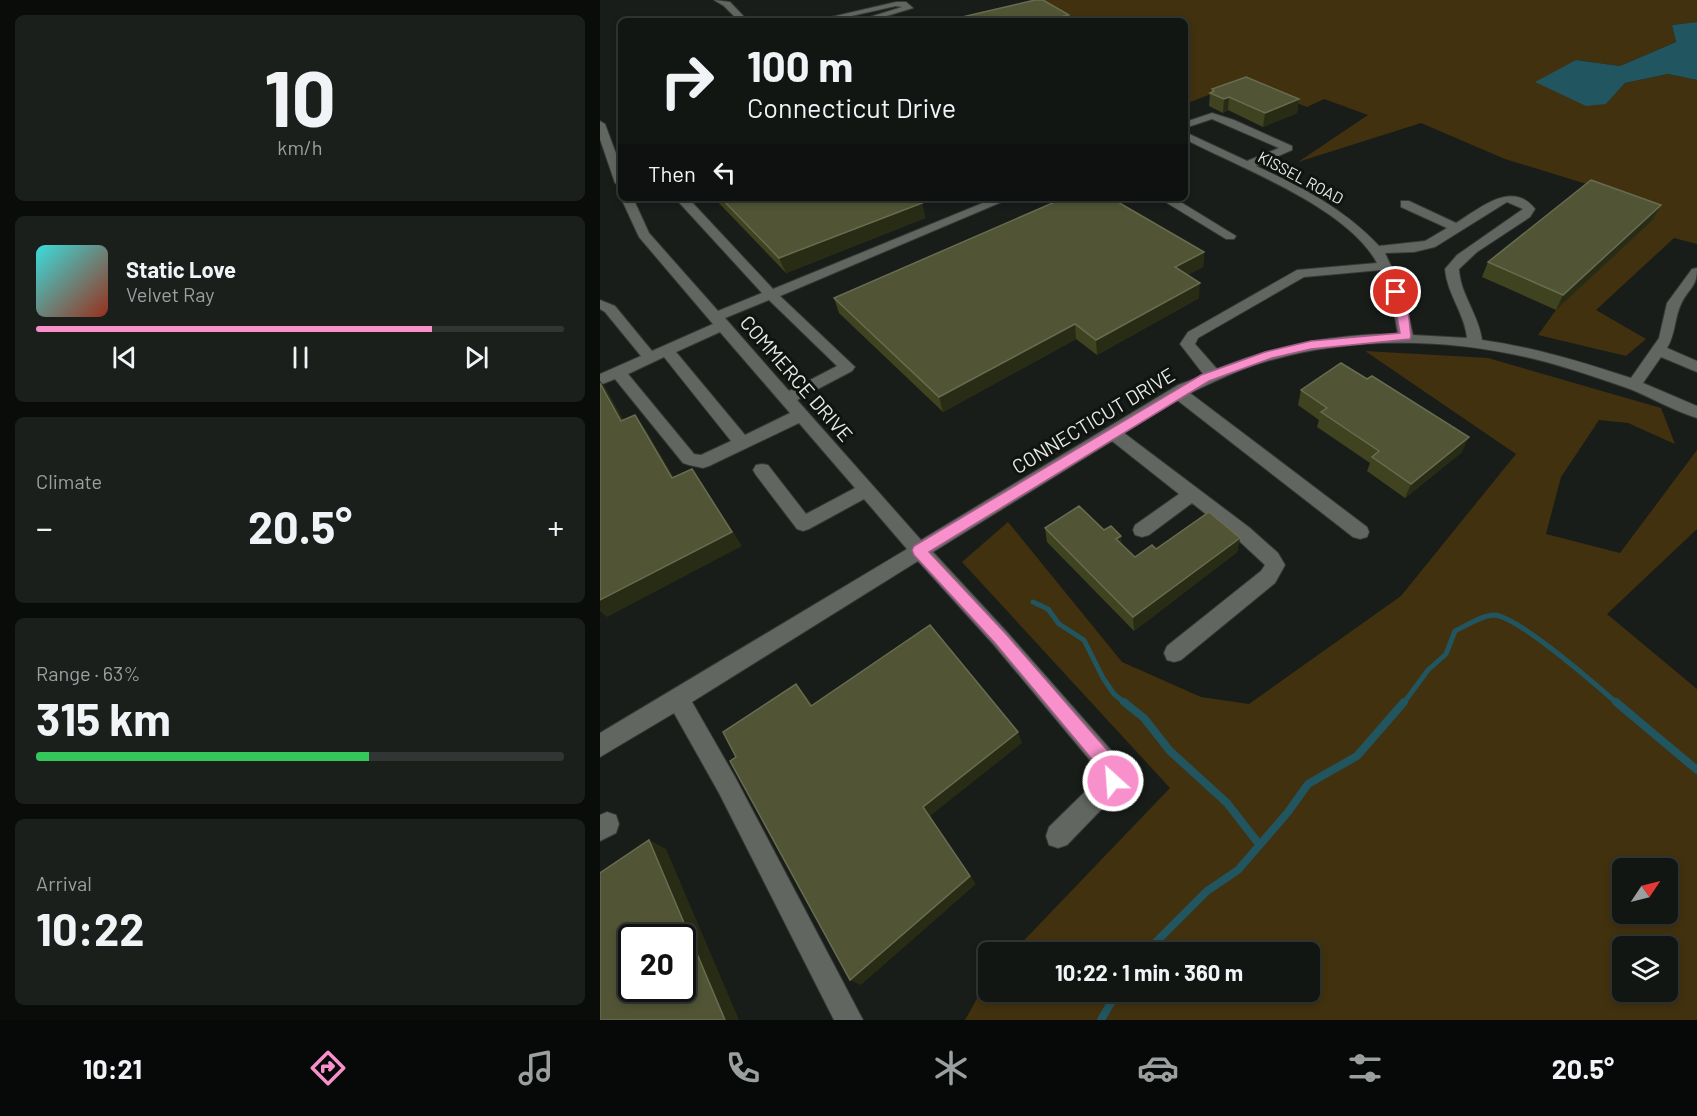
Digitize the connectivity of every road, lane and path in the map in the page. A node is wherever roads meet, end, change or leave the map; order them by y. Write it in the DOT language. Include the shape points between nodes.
graph roads {
  1 [pos="722,2"];
  2 [pos="736,2"];
  3 [pos="898,2"];
  4 [pos="741,18"];
  5 [pos="842,18"];
  6 [pos="873,18"];
  7 [pos="600,124"];
  8 [pos="1188,124"];
  9 [pos="1188,137"];
  10 [pos="1245,166"];
  11 [pos="618,175"];
  12 [pos="628,201"];
  13 [pos="684,201"];
  14 [pos="983,201"];
  15 [pos="1170,201"];
  16 [pos="1405,204"];
  17 [pos="1452,231"];
  18 [pos="1230,236"];
  19 [pos="1476,248"];
  20 [pos="1376,250"];
  21 [pos="1385,266"];
  22 [pos="1697,272"];
  23 [pos="770,294"];
  24 [pos="600,304"];
  25 [pos="719,321"];
  26 [pos="1406,336"];
  27 [pos="1475,344"];
  28 [pos="666,350"];
  29 [pos="1658,350"];
  30 [pos="650,358"];
  31 [pos="1697,367"];
  32 [pos="618,372"];
  33 [pos="1213,375"];
  34 [pos="600,380"];
  35 [pos="1634,385"];
  36 [pos="1178,393"];
  37 [pos="787,399"];
  38 [pos="1697,412"];
  39 [pos="801,414"];
  40 [pos="1113,433"];
  41 [pos="742,443"];
  42 [pos="762,470"];
  43 [pos="866,490"];
  44 [pos="1192,494"];
  45 [pos="1142,530"];
  46 [pos="1360,532"];
  47 [pos="919,550"];
  48 [pos="1174,653"];
  49 [pos="678,699"];
  50 [pos="600,746"];
  51 [pos="1058,836"];
  52 [pos="849,1020"];
  1 -- 2 [label="street"];
  1 -- 4 [label="street"];
  3 -- 5 [label="street"];
  3 -- 6 [label="street" via="908,9"];
  7 -- 11 [label="street"];
  8 -- 10 [label="street" via="1212,116 1288,148"];
  9 -- 10 [label="street, KISSEL ROAD"];
  10 -- 20 [label="street, KISSEL ROAD" via="1331,210"];
  12 -- 25 [label="street, COMMERCE DRIVE" via="643,234"];
  13 -- 23 [label="street"];
  14 -- 23 [label="street"];
  15 -- 18 [label="street"];
  16 -- 17 [label="street"];
  17 -- 19 [label="street"];
  17 -- 19 [label="street" via="1504,199 1516,200 1529,208"];
  17 -- 20 [label="street" via="1422,246"];
  19 -- 27 [label="street" via="1454,262 1452,269 1473,324"];
  20 -- 21 [label="street, KISSEL ROAD"];
  21 -- 26 [label="street, KISSEL ROAD" via="1401,305"];
  21 -- 33 [label="street" via="1302,273 1193,335 1187,344"];
  22 -- 29 [label="street" via="1674,303 1666,338"];
  23 -- 25 [label="street"];
  23 -- 37 [label="street" via="847,367"];
  24 -- 30 [label="street" via="610,309"];
  25 -- 28 [label="street"];
  25 -- 37 [label="street, COMMERCE DRIVE"];
  26 -- 27 [label="street, CONNECTICUT DRIVE"];
  26 -- 33 [label="street, CONNECTICUT DRIVE" via="1311,345"];
  27 -- 35 [label="street, CONNECTICUT DRIVE" via="1573,365"];
  28 -- 30 [label="street"];
  28 -- 41 [label="street"];
  29 -- 31 [label="street"];
  29 -- 35 [label="street"];
  30 -- 32 [label="street"];
  32 -- 34 [label="street"];
  32 -- 41 [label="street" via="689,459 703,462"];
  33 -- 36 [label="street, CONNECTICUT DRIVE"];
  35 -- 38 [label="street, CONNECTICUT DRIVE"];
  36 -- 40 [label="street, CONNECTICUT DRIVE"];
  36 -- 46 [label="street"];
  37 -- 39 [label="street, COMMERCE DRIVE"];
  39 -- 41 [label="street"];
  39 -- 43 [label="street, COMMERCE DRIVE"];
  40 -- 44 [label="street"];
  40 -- 47 [label="street, CONNECTICUT DRIVE"];
  42 -- 43 [label="street" via="803,524"];
  43 -- 47 [label="street, COMMERCE DRIVE"];
  44 -- 45 [label="street"];
  44 -- 48 [label="street" via="1243,533 1275,565 1268,577"];
  47 -- 49 [label="street, CONNECTICUT DRIVE"];
  47 -- 51 [label="street, COMMERCE DRIVE" via="1109,765 1113,781"];
  49 -- 50 [label="street, CONNECTICUT DRIVE"];
  49 -- 52 [label="street" via="727,784"];
}
